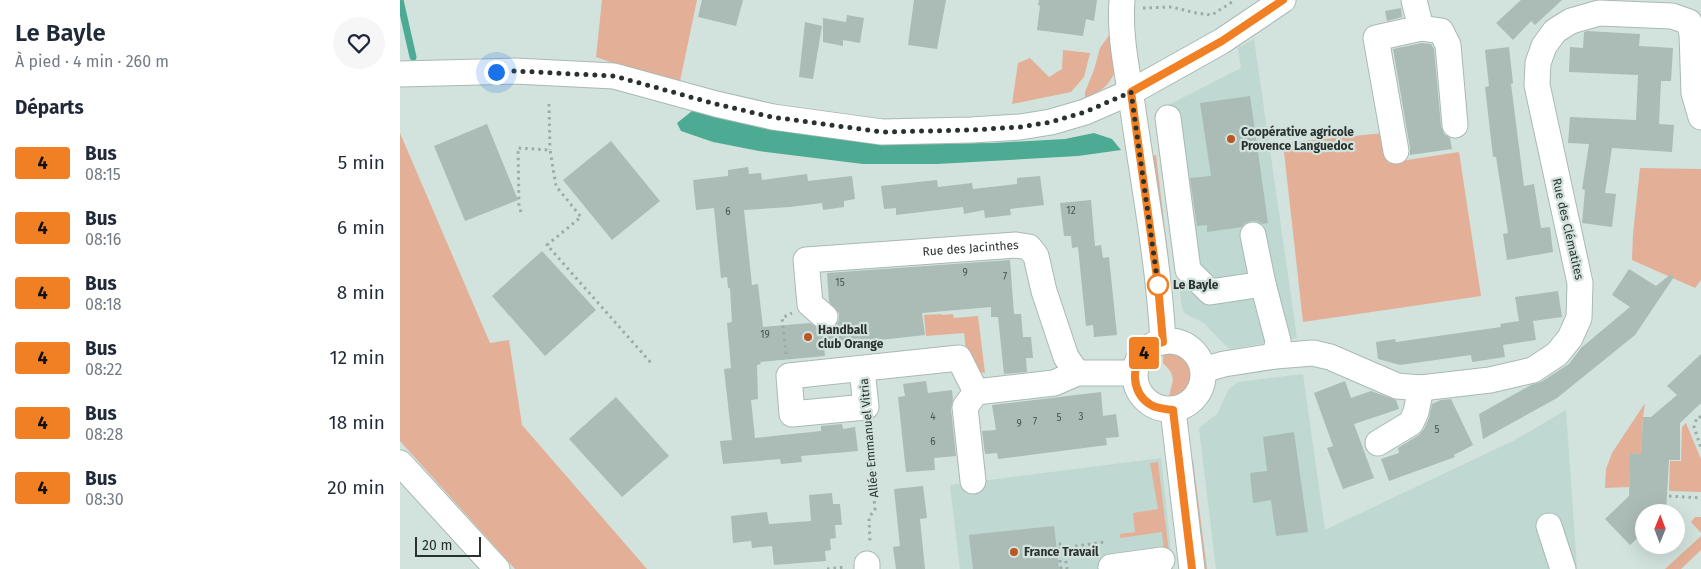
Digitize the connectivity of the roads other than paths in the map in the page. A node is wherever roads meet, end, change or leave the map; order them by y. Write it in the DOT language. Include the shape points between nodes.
graph roads {
  1 [pos="1283,0"];
  2 [pos="1414,0"];
  3 [pos="1121,6"];
  4 [pos="1421,28"];
  5 [pos="400,74"];
  6 [pos="1131,92"];
  7 [pos="1168,118"];
  8 [pos="1701,118"];
  9 [pos="1455,125"];
  10 [pos="1396,151"];
  11 [pos="1253,235"];
  12 [pos="1262,284"];
  13 [pos="817,310"];
  14 [pos="1163,342"];
  15 [pos="1276,356"];
  16 [pos="862,369"];
  17 [pos="1203,370"];
  18 [pos="1077,372"];
  19 [pos="1134,373"];
  20 [pos="1421,388"];
  21 [pos="976,392"];
  22 [pos="1173,410"];
  23 [pos="1378,443"];
  24 [pos="400,463"];
  25 [pos="973,481"];
  26 [pos="1549,526"];
  27 [pos="1162,560"];
  28 [pos="1111,567"];
  29 [pos="497,569"];
  30 [pos="1192,569"];
  31 [pos="1563,569"];
  1 -- 6 [label="street" via="1222,41"];
  2 -- 4 [label="street"];
  3 -- 6 [label="street"];
  4 -- 9 [label="street" via="1441,31 1448,45"];
  4 -- 10 [label="street" via="1376,38"];
  5 -- 6 [label="street" via="515,71 614,76 772,117 882,132 1020,127 1085,112"];
  6 -- 14 [label="street"];
  7 -- 12 [label="street" via="1188,270 1210,292"];
  8 -- 20 [label="street, Rue des Clématites" via="1694,94 1689,22 1672,16 1598,13 1571,21 1555,31 1544,46 1538,63 1537,85 1580,284 1579,318 1570,338 1557,354 1533,370 1490,380"];
  11 -- 12 [label="street"];
  12 -- 15 [label="street" via="1278,341"];
  13 -- 18 [label="street, Rue des Jacinthes" via="806,260 1016,245 1029,247 1036,256 1066,357"];
  14 -- 17 [label="street" via="1184,344 1200,359"];
  14 -- 19 [label="street" via="1147,349"];
  15 -- 17 [label="street, Rue des Clématites"];
  15 -- 20 [label="street, Rue des Clématites" via="1313,353 1397,386"];
  16 -- 16 [label="street, Allée Emmanuel Vitria" via="866,407 792,414 789,376"];
  16 -- 21 [label="street" via="959,358"];
  17 -- 22 [label="street" via="1203,384 1197,396 1186,406"];
  18 -- 19 [label="street"];
  18 -- 21 [label="street" via="1054,383"];
  19 -- 22 [label="street" via="1141,396 1161,409"];
  20 -- 23 [label="street" via="1411,423"];
  21 -- 25 [label="street" via="965,407"];
  22 -- 30 [label="street"];
  24 -- 29 [label="street"];
  26 -- 31 [label="street"];
  27 -- 28 [label="street"];
}
